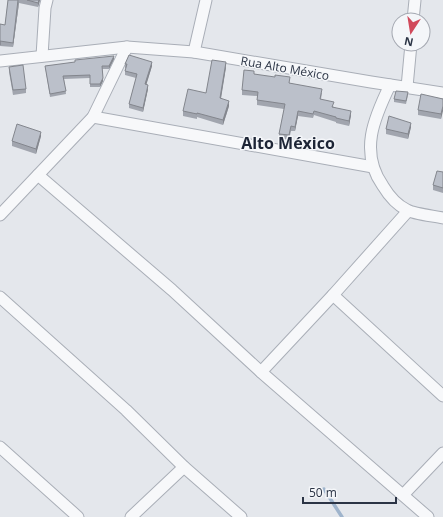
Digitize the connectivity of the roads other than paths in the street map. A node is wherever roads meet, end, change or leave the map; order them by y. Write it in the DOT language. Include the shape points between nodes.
graph roads {
  1 [pos="47,0"];
  2 [pos="206,0"];
  3 [pos="415,0"];
  4 [pos="414,12"];
  5 [pos="127,47"];
  6 [pos="194,52"];
  7 [pos="410,52"];
  8 [pos="42,56"];
  9 [pos="0,61"];
  10 [pos="390,84"];
  11 [pos="407,87"];
  12 [pos="443,93"];
  13 [pos="92,117"];
  14 [pos="373,167"];
  15 [pos="38,175"];
  16 [pos="408,211"];
  17 [pos="0,215"];
  18 [pos="443,218"];
  19 [pos="333,295"];
  20 [pos="0,297"];
  21 [pos="261,372"];
  22 [pos="443,396"];
  23 [pos="0,447"];
  24 [pos="443,453"];
  25 [pos="184,467"];
  26 [pos="403,495"];
  27 [pos="78,517"];
  28 [pos="131,517"];
  29 [pos="240,517"];
  30 [pos="428,517"];
  1 -- 8 [label="street"];
  2 -- 6 [label="street"];
  3 -- 4 [label="street"];
  5 -- 6 [label="street, Rua Alto México"];
  5 -- 8 [label="street, Rua Alto México"];
  5 -- 13 [label="street"];
  6 -- 10 [label="street, Rua Alto México"];
  7 -- 11 [label="street"];
  8 -- 9 [label="street, Rua Alto México"];
  10 -- 11 [label="street, Rua Alto México"];
  10 -- 14 [label="street" via="373,124 370,144"];
  11 -- 12 [label="street, Rua Alto México"];
  13 -- 14 [label="street"];
  13 -- 15 [label="street"];
  14 -- 16 [label="street" via="391,198"];
  15 -- 17 [label="street"];
  15 -- 21 [label="street" via="172,290"];
  16 -- 18 [label="street"];
  16 -- 19 [label="street"];
  19 -- 21 [label="street"];
  19 -- 22 [label="street"];
  20 -- 25 [label="street" via="120,405"];
  21 -- 26 [label="street"];
  23 -- 27 [label="street"];
  24 -- 26 [label="street"];
  25 -- 28 [label="street"];
  25 -- 29 [label="street"];
  26 -- 30 [label="street"];
}
